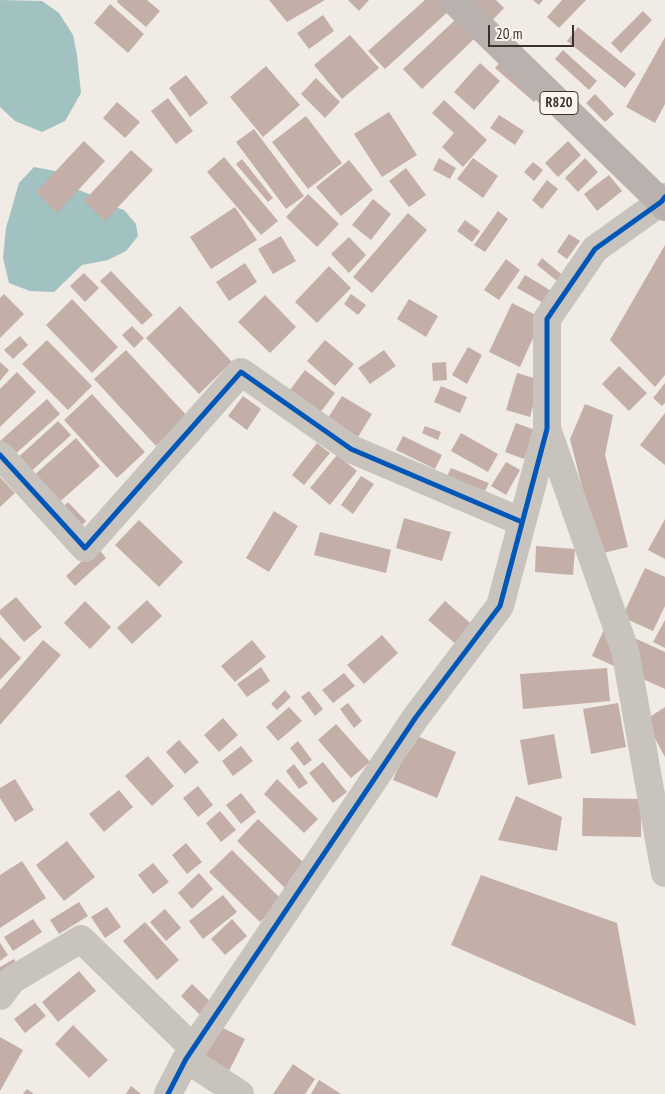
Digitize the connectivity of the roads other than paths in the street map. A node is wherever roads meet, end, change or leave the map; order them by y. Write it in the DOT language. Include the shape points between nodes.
graph roads {
  1 [pos="453,0"];
  2 [pos="664,202"];
  3 [pos="547,429"];
  4 [pos="0,455"];
  5 [pos="522,522"];
  6 [pos="665,873"];
  7 [pos="0,996"];
  8 [pos="189,1054"];
  9 [pos="168,1094"];
  10 [pos="240,1094"];
  1 -- 2 [label="main road, R820"];
  2 -- 3 [label="street" via="595,249 547,319"];
  3 -- 5 [label="street"];
  3 -- 6 [label="street" via="625,650"];
  4 -- 5 [label="street" via="84,548 240,372 351,449"];
  5 -- 8 [label="street" via="500,606 416,717"];
  7 -- 8 [label="street" via="12,980 81,939"];
  8 -- 9 [label="street"];
  8 -- 10 [label="street"];
}
